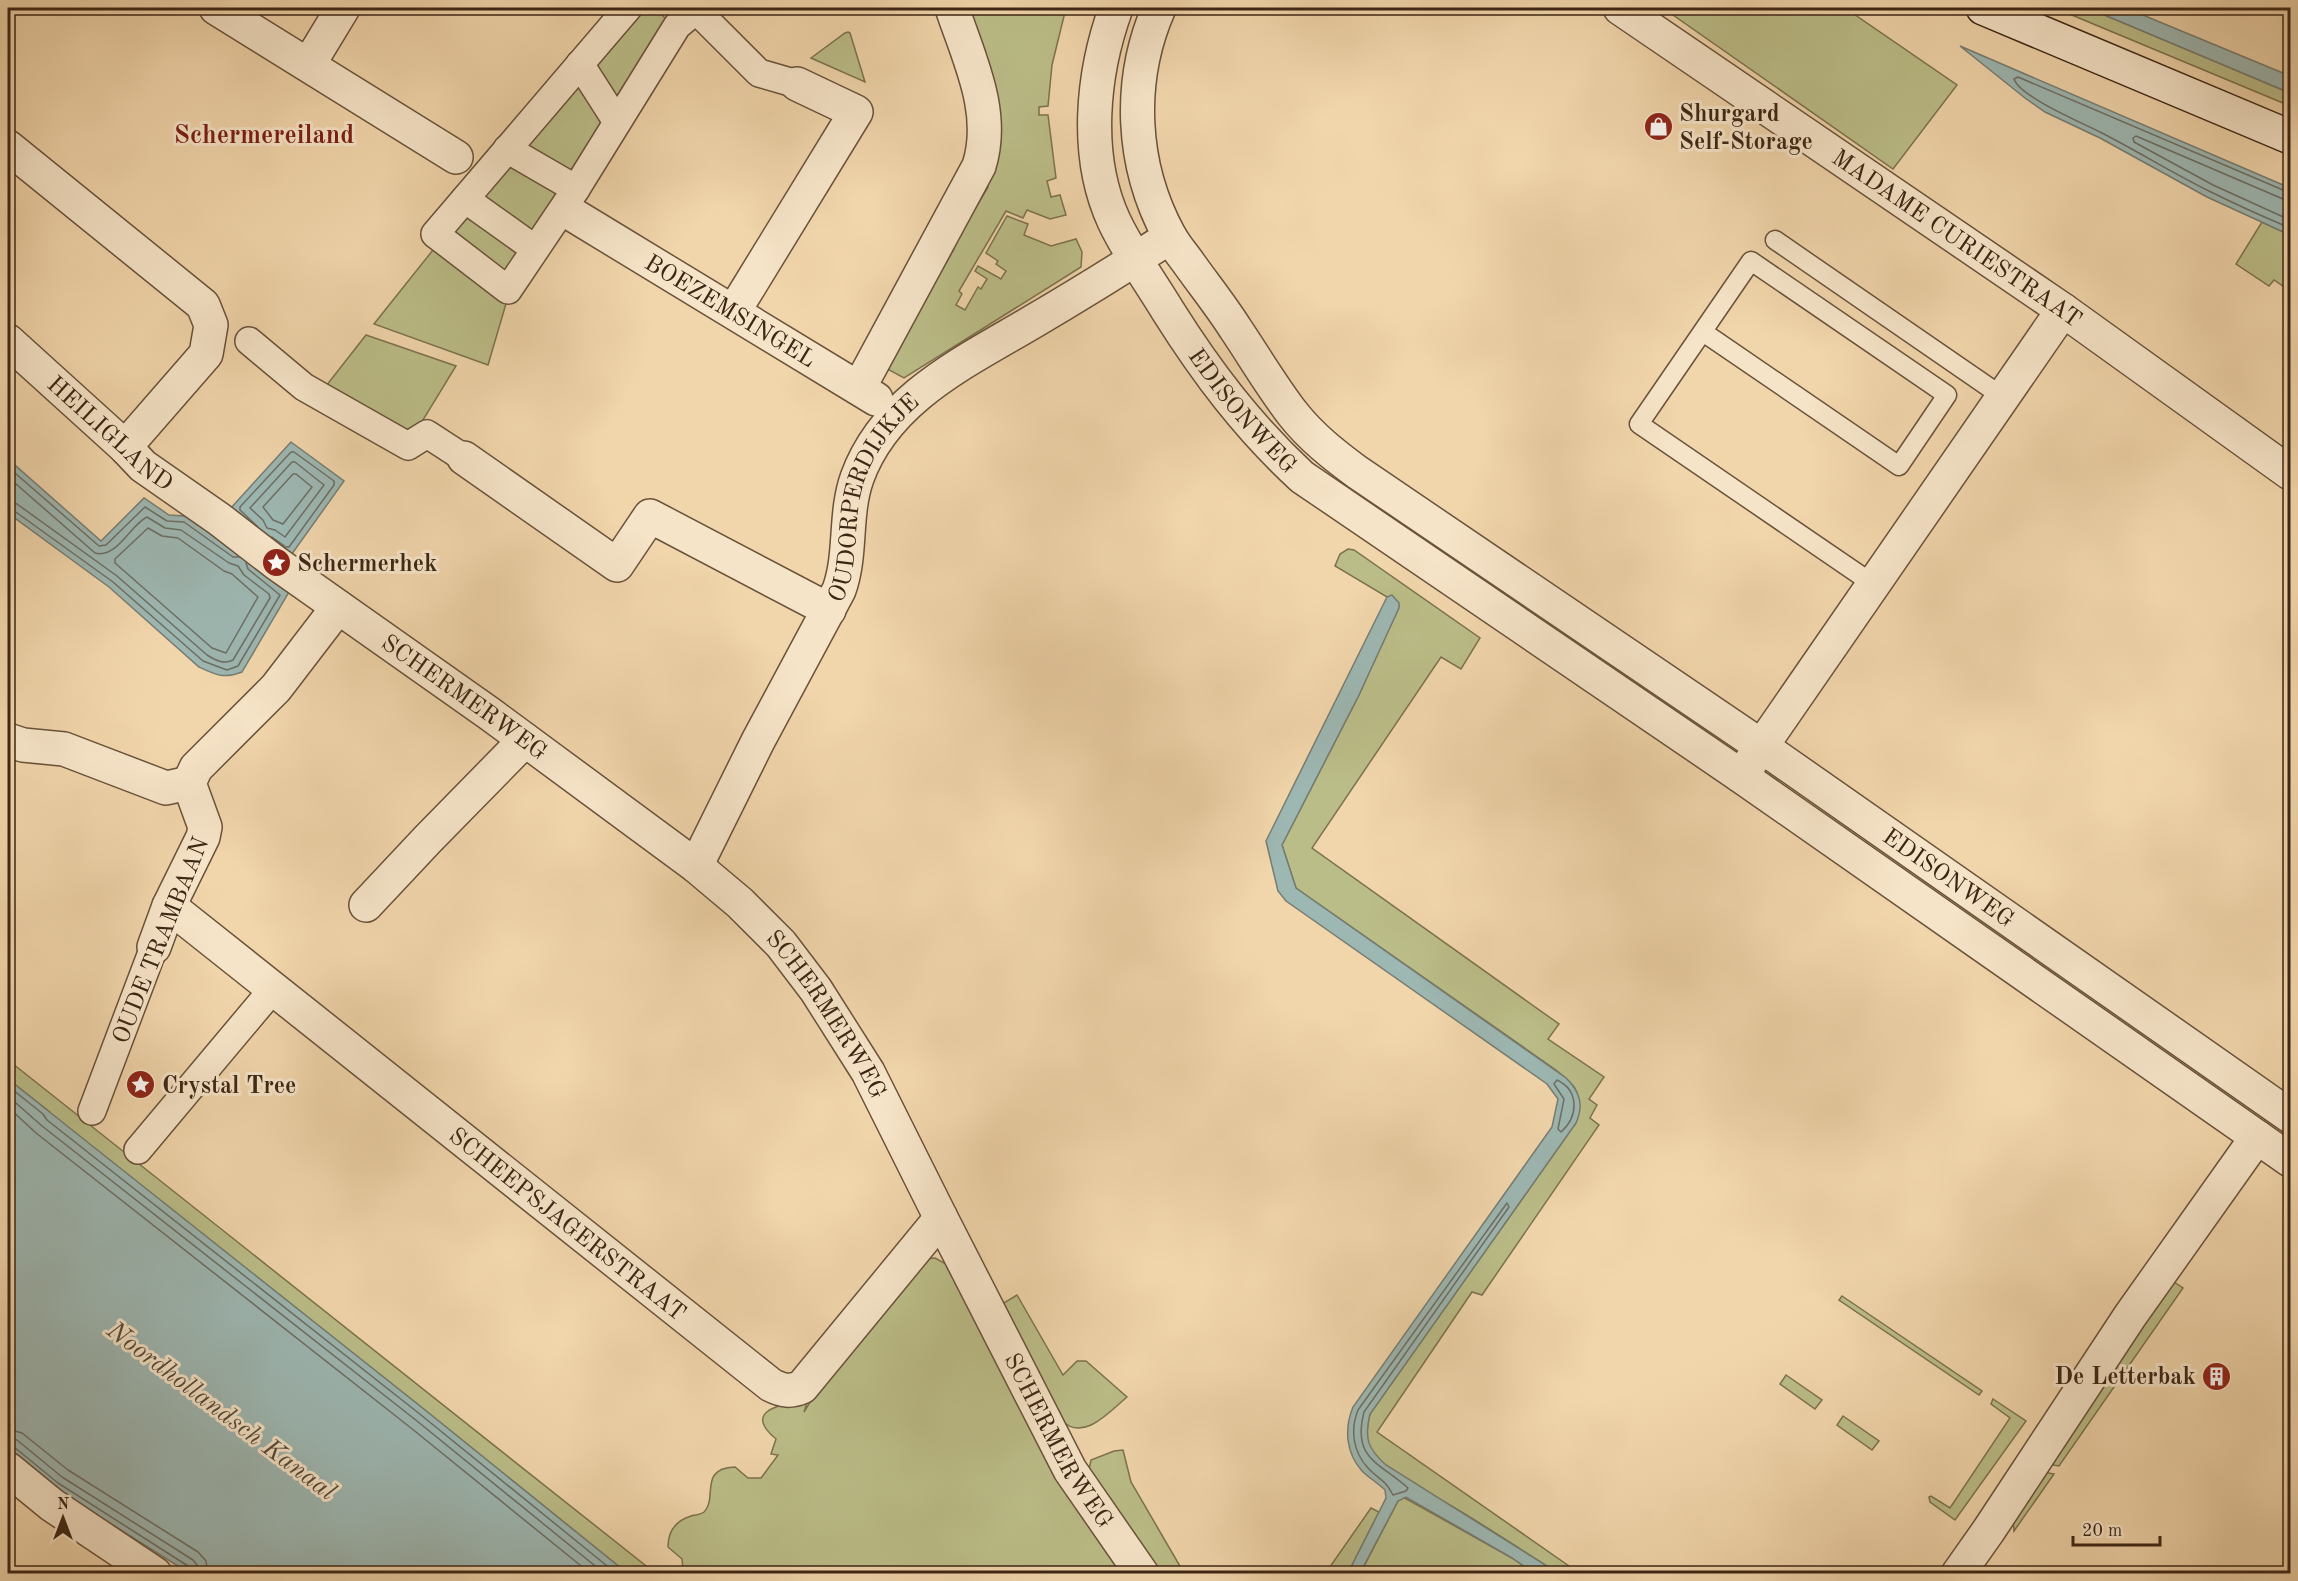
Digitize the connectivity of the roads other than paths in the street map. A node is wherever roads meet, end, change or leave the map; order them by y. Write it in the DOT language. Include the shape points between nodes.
graph roads {
  1 [pos="216,8"];
  2 [pos="343,8"];
  3 [pos="628,8"];
  4 [pos="696,8"];
  5 [pos="952,8"];
  6 [pos="1116,8"];
  7 [pos="1159,8"];
  8 [pos="1620,8"];
  9 [pos="1983,8"];
  10 [pos="309,64"];
  11 [pos="580,64"];
  12 [pos="797,84"];
  13 [pos="617,122"];
  14 [pos="2290,137"];
  15 [pos="8,147"];
  16 [pos="507,149"];
  17 [pos="456,157"];
  18 [pos="483,175"];
  19 [pos="465,199"];
  20 [pos="571,204"];
  21 [pos="1170,237"];
  22 [pos="1775,240"];
  23 [pos="536,249"];
  24 [pos="1136,260"];
  25 [pos="2063,310"];
  26 [pos="734,311"];
  27 [pos="1703,332"];
  28 [pos="8,341"];
  29 [pos="249,341"];
  30 [pos="859,388"];
  31 [pos="2003,397"];
  32 [pos="897,413"];
  33 [pos="125,447"];
  34 [pos="464,458"];
  35 [pos="2290,473"];
  36 [pos="1873,584"];
  37 [pos="338,607"];
  38 [pos="829,610"];
  39 [pos="1619,650"];
  40 [pos="1599,679"];
  41 [pos="8,740"];
  42 [pos="525,740"];
  43 [pos="1761,746"];
  44 [pos="1741,776"];
  45 [pos="189,783"];
  46 [pos="696,866"];
  47 [pos="366,905"];
  48 [pos="169,906"];
  49 [pos="154,947"];
  50 [pos="273,989"];
  51 [pos="92,1111"];
  52 [pos="2284,1112"];
  53 [pos="2257,1137"];
  54 [pos="138,1150"];
  55 [pos="2290,1160"];
  56 [pos="941,1218"];
  57 [pos="8,1469"];
  58 [pos="155,1574"];
  59 [pos="1142,1574"];
  60 [pos="1958,1574"];
  1 -- 10 [label="street"];
  2 -- 10 [label="street"];
  3 -- 11 [label="street"];
  4 -- 12 [label="street" via="759,73"];
  4 -- 13 [label="street" via="677,26"];
  5 -- 30 [label="street" via="983,100 984,151"];
  6 -- 24 [label="street, EDISONWEG" via="1098,78 1096,156 1114,219"];
  7 -- 21 [label="street, EDISONWEG" via="1140,75 1138,141 1147,182"];
  8 -- 25 [label="street, MADAME CURIESTRAAT"];
  9 -- 14 [label="street"];
  10 -- 17 [label="street"];
  11 -- 13 [label="street"];
  11 -- 16 [label="street"];
  12 -- 26 [label="street" via="856,112"];
  13 -- 20 [label="street"];
  15 -- 33 [label="street" via="203,305 210,325 206,354"];
  16 -- 18 [label="street"];
  16 -- 20 [label="street"];
  17 -- 18 [label="street"];
  18 -- 19 [label="street"];
  19 -- 23 [label="street"];
  19 -- 23 [label="street" via="435,234 508,290"];
  20 -- 23 [label="street"];
  20 -- 26 [label="street, BOEZEMSINGEL"];
  21 -- 24 [label="street, OUDORPERDIJKJE"];
  21 -- 39 [label="street, EDISONWEG" via="1294,416 1326,449"];
  22 -- 31 [label="lane"];
  24 -- 32 [label="street, OUDORPERDIJKJE" via="944,374"];
  24 -- 40 [label="street, EDISONWEG" via="1200,361 1245,420 1302,477"];
  25 -- 31 [label="street"];
  25 -- 35 [label="street, MADAME CURIESTRAAT"];
  26 -- 30 [label="street, BOEZEMSINGEL"];
  27 -- 27 [label="lane" via="1751,261 1947,395 1899,466"];
  27 -- 36 [label="lane" via="1639,424"];
  28 -- 33 [label="street, HEILIGLAND"];
  29 -- 34 [label="street" via="304,387 408,446 427,434"];
  30 -- 32 [label="street, BOEZEMSINGEL"];
  31 -- 36 [label="street"];
  32 -- 38 [label="street, OUDORPERDIJKJE" via="879,436 857,478 850,508 845,574"];
  33 -- 37 [label="street, HEILIGLAND" via="143,466"];
  34 -- 38 [label="street" via="617,565 650,516"];
  36 -- 43 [label="street"];
  37 -- 42 [label="street, SCHERMERWEG"];
  37 -- 45 [label="street" via="276,688 196,768"];
  38 -- 46 [label="street, OUDORPERDIJKJE"];
  39 -- 40 [label="street"];
  39 -- 43 [label="street, EDISONWEG"];
  40 -- 44 [label="street, EDISONWEG"];
  41 -- 45 [label="street" via="64,749 166,788"];
  42 -- 46 [label="street, SCHERMERWEG"];
  42 -- 47 [label="street"];
  43 -- 44 [label="street"];
  43 -- 52 [label="street, EDISONWEG"];
  44 -- 53 [label="street, EDISONWEG"];
  45 -- 48 [label="street, OUDE TRAMBAAN" via="205,827"];
  46 -- 56 [label="street, SCHERMERWEG" via="781,944 816,990 868,1072"];
  48 -- 49 [label="street, OUDE TRAMBAAN"];
  48 -- 50 [label="street, SCHEEPSJAGERSTRAAT"];
  49 -- 51 [label="street, OUDE TRAMBAAN"];
  50 -- 54 [label="street"];
  50 -- 56 [label="street, SCHEEPSJAGERSTRAAT" via="781,1390 802,1387"];
  52 -- 53 [label="street, EDISONWEG"];
  53 -- 55 [label="street, EDISONWEG"];
  53 -- 60 [label="street" via="2130,1316"];
  56 -- 59 [label="street, SCHERMERWEG" via="1070,1470"];
  57 -- 58 [label="street" via="52,1505"];
}
